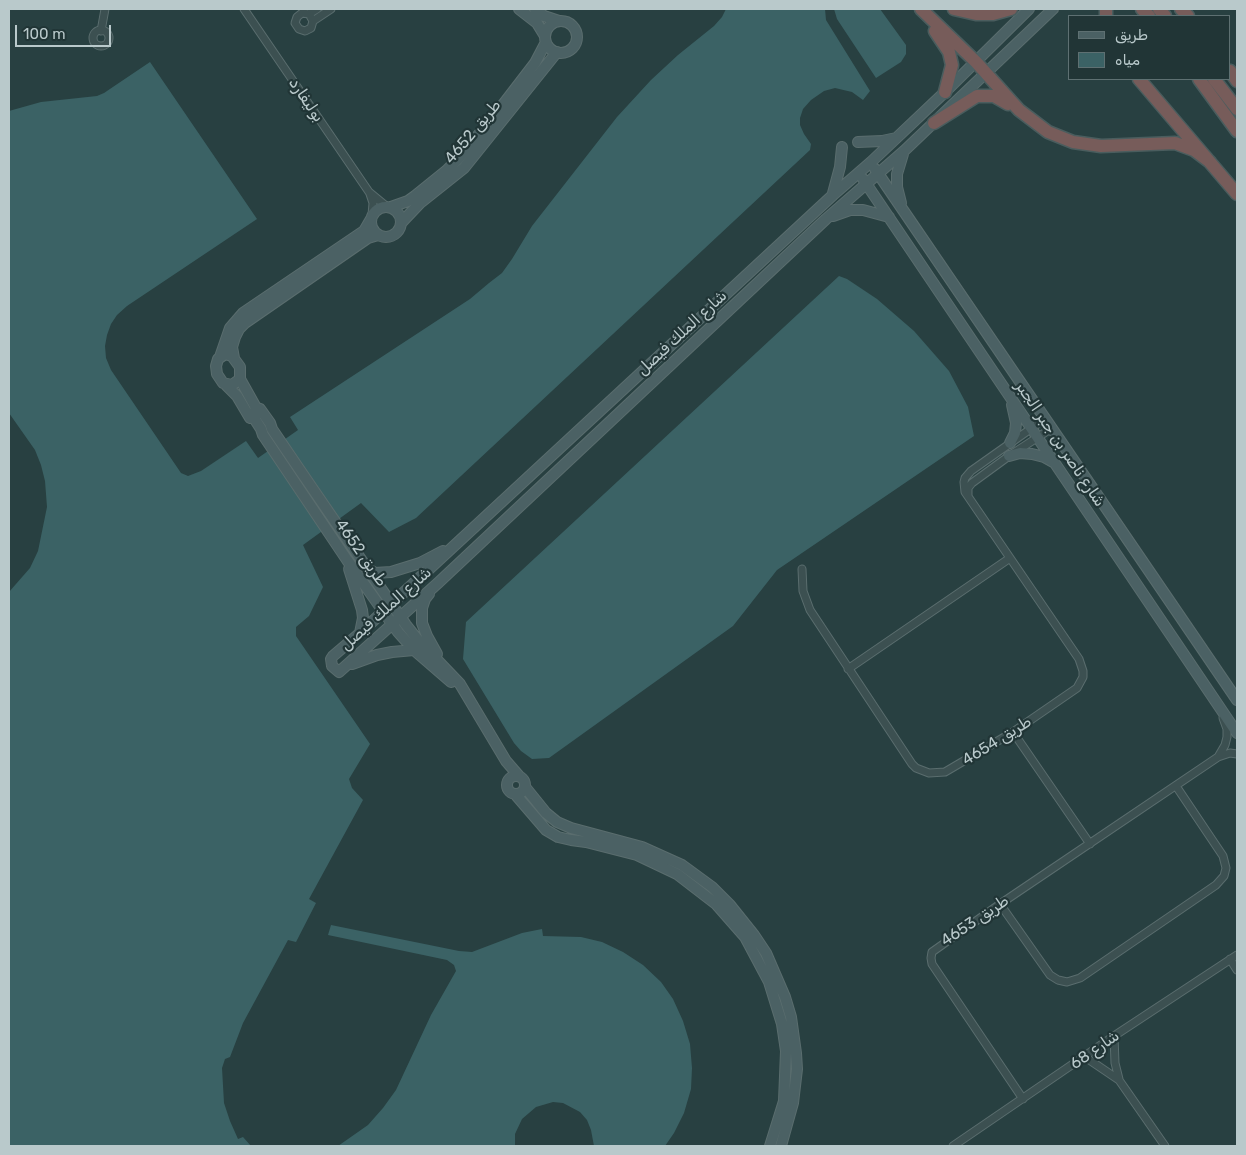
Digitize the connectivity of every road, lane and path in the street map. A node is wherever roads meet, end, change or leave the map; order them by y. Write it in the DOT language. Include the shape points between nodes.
graph roads {
  1 [pos="105,9"];
  2 [pos="244,9"];
  3 [pos="317,9"];
  4 [pos="331,9"];
  5 [pos="519,9"];
  6 [pos="535,9"];
  7 [pos="920,9"];
  8 [pos="954,9"];
  9 [pos="1011,9"];
  10 [pos="1029,9"];
  11 [pos="1053,9"];
  12 [pos="309,14"];
  13 [pos="313,21"];
  14 [pos="559,21"];
  15 [pos="101,31"];
  16 [pos="546,39"];
  17 [pos="557,52"];
  18 [pos="976,62"];
  19 [pos="986,74"];
  20 [pos="1140,80"];
  21 [pos="1200,80"];
  22 [pos="1215,80"];
  23 [pos="945,92"];
  24 [pos="1237,109"];
  25 [pos="1027,117"];
  26 [pos="934,123"];
  27 [pos="1237,131"];
  28 [pos="897,137"];
  29 [pos="858,142"];
  30 [pos="842,147"];
  31 [pos="904,151"];
  32 [pos="871,162"];
  33 [pos="1210,162"];
  34 [pos="859,172"];
  35 [pos="879,174"];
  36 [pos="867,184"];
  37 [pos="369,192"];
  38 [pos="1237,194"];
  39 [pos="833,195"];
  40 [pos="389,207"];
  41 [pos="904,212"];
  42 [pos="371,217"];
  43 [pos="889,217"];
  44 [pos="826,220"];
  45 [pos="402,222"];
  46 [pos="378,235"];
  47 [pos="220,357"];
  48 [pos="234,358"];
  49 [pos="240,379"];
  50 [pos="226,384"];
  51 [pos="1008,395"];
  52 [pos="253,410"];
  53 [pos="1046,418"];
  54 [pos="1031,428"];
  55 [pos="1052,428"];
  56 [pos="268,432"];
  57 [pos="1037,438"];
  58 [pos="1010,443"];
  59 [pos="1008,456"];
  60 [pos="1054,463"];
  61 [pos="968,496"];
  62 [pos="456,544"];
  63 [pos="344,556"];
  64 [pos="1010,558"];
  65 [pos="367,568"];
  66 [pos="802,569"];
  67 [pos="438,583"];
  68 [pos="392,603"];
  69 [pos="384,611"];
  70 [pos="401,616"];
  71 [pos="393,623"];
  72 [pos="360,633"];
  73 [pos="414,650"];
  74 [pos="344,667"];
  75 [pos="445,668"];
  76 [pos="848,669"];
  77 [pos="468,699"];
  78 [pos="1237,700"];
  79 [pos="1218,704"];
  80 [pos="1013,732"];
  81 [pos="1237,733"];
  82 [pos="1237,754"];
  83 [pos="1218,757"];
  84 [pos="515,777"];
  85 [pos="1176,786"];
  86 [pos="524,787"];
  87 [pos="515,794"];
  88 [pos="1090,844"];
  89 [pos="1000,904"];
  90 [pos="1237,955"];
  91 [pos="1230,959"];
  92 [pos="1237,970"];
  93 [pos="1114,1036"];
  94 [pos="1085,1057"];
  95 [pos="1119,1080"];
  96 [pos="1023,1099"];
  97 [pos="770,1146"];
  98 [pos="780,1146"];
  99 [pos="953,1146"];
  100 [pos="1165,1146"];
  1 -- 15 [label="street"];
  2 -- 37 [label="street, بوليفارد"];
  3 -- 12 [label="street"];
  4 -- 13 [label="street"];
  5 -- 16 [label="street" via="537,23"];
  6 -- 14 [label="street"];
  7 -- 18 [label="highway"];
  7 -- 23 [label="highway" via="949,52 952,65"];
  8 -- 9 [label="highway" via="993,14"];
  10 -- 18 [label="street, شارع الملك فيصل"];
  11 -- 19 [label="street, شارع الملك فيصل"];
  12 -- 13 [label="street"];
  12 -- 13 [label="street" via="302,13 295,23 305,31 311,28"];
  14 -- 16 [label="street" via="549,27"];
  14 -- 17 [label="street" via="574,28 576,40 569,51"];
  16 -- 17 [label="street" via="552,50"];
  16 -- 40 [label="street, طريق 4652" via="535,62 458,159 408,202"];
  17 -- 45 [label="street, طريق 4652" via="464,168 420,203"];
  18 -- 19 [label="highway"];
  18 -- 23 [label="street, شارع الملك فيصل"];
  19 -- 25 [label="highway"];
  19 -- 26 [label="street, شارع الملك فيصل"];
  20 -- 33 [label="highway"];
  21 -- 27 [label="highway"];
  22 -- 24 [label="highway"];
  23 -- 28 [label="street, شارع الملك فيصل"];
  25 -- 26 [label="highway" via="999,98 983,95 972,98"];
  25 -- 33 [label="highway" via="1048,132 1073,142 1109,146 1175,143 1194,150"];
  26 -- 31 [label="street, شارع الملك فيصل"];
  28 -- 29 [label="street"];
  28 -- 32 [label="street, شارع الملك فيصل"];
  30 -- 39 [label="street"];
  31 -- 35 [label="street, شارع الملك فيصل"];
  31 -- 41 [label="street" via="897,187"];
  32 -- 34 [label="street, شارع الملك فيصل"];
  32 -- 35 [label="street, شارع ناصر بن جبر الجبر"];
  33 -- 38 [label="highway"];
  34 -- 36 [label="street, شارع ناصر بن جبر الجبر"];
  34 -- 39 [label="street, شارع الملك فيصل"];
  35 -- 36 [label="street, شارع الملك فيصل"];
  35 -- 41 [label="street, شارع ناصر بن جبر الجبر"];
  36 -- 43 [label="street, شارع ناصر بن جبر الجبر"];
  36 -- 44 [label="street, شارع الملك فيصل"];
  37 -- 40 [label="street, بوليفارد"];
  37 -- 42 [label="street, بوليفارد"];
  39 -- 62 [label="street, شارع الملك فيصل"];
  40 -- 42 [label="street" via="377,209"];
  40 -- 45 [label="street"];
  41 -- 53 [label="street, شارع ناصر بن جبر الجبر"];
  42 -- 46 [label="street" via="371,225"];
  42 -- 47 [label="street" via="364,231 240,316 230,328"];
  43 -- 44 [label="street" via="850,210"];
  43 -- 51 [label="street, شارع ناصر بن جبر الجبر"];
  44 -- 67 [label="street, شارع الملك فيصل"];
  45 -- 46 [label="street" via="397,234 391,237"];
  46 -- 48 [label="street" via="368,238 245,323 234,338"];
  47 -- 48 [label="street" via="227,354"];
  47 -- 50 [label="street" via="217,374"];
  48 -- 49 [label="street" via="240,367"];
  49 -- 50 [label="street" via="235,384"];
  49 -- 52 [label="street, طريق 4652"];
  50 -- 52 [label="street, طريق 4652"];
  51 -- 54 [label="street, شارع ناصر بن جبر الجبر"];
  51 -- 58 [label="street" via="1016,422"];
  52 -- 56 [label="street, طريق 4652" via="265,416"];
  53 -- 54 [label="street"];
  53 -- 55 [label="street, شارع ناصر بن جبر الجبر"];
  54 -- 57 [label="street, شارع ناصر بن جبر الجبر"];
  54 -- 58 [label="street"];
  55 -- 57 [label="street"];
  55 -- 78 [label="street, شارع ناصر بن جبر الجبر"];
  56 -- 63 [label="street, طريق 4652"];
  56 -- 65 [label="street, طريق 4652"];
  57 -- 59 [label="street"];
  57 -- 60 [label="street, شارع ناصر بن جبر الجبر"];
  58 -- 61 [label="street" via="968,474 964,482"];
  59 -- 60 [label="street" via="1032,454"];
  59 -- 61 [label="street" via="972,483"];
  60 -- 79 [label="street, شارع ناصر بن جبر الجبر"];
  61 -- 64 [label="street, طريق 4654"];
  62 -- 65 [label="street" via="404,569 375,573"];
  62 -- 68 [label="street, شارع الملك فيصل"];
  63 -- 69 [label="street, طريق 4652"];
  63 -- 72 [label="street" via="362,610"];
  64 -- 76 [label="street"];
  64 -- 80 [label="street, طريق 4654" via="1079,659 1083,671 1077,688"];
  65 -- 68 [label="street, طريق 4652"];
  66 -- 76 [label="street, طريق 4654" via="801,584 807,604"];
  67 -- 70 [label="street, شارع الملك فيصل"];
  67 -- 75 [label="street" via="425,599 422,623"];
  68 -- 69 [label="street, شارع الملك فيصل"];
  68 -- 70 [label="street, طريق 4652"];
  69 -- 71 [label="street, طريق 4652"];
  69 -- 72 [label="street, شارع الملك فيصل"];
  70 -- 71 [label="street, شارع الملك فيصل"];
  70 -- 75 [label="street, طريق 4652" via="418,640"];
  71 -- 73 [label="street, طريق 4652"];
  71 -- 74 [label="street, شارع الملك فيصل"];
  72 -- 74 [label="street, شارع الملك فيصل" via="331,659 332,666 339,672"];
  73 -- 74 [label="street" via="377,655"];
  73 -- 77 [label="street, طريق 4652"];
  75 -- 77 [label="street, طريق 4652" via="460,684"];
  76 -- 80 [label="street, طريق 4654" via="912,764 920,770 935,774 950,770"];
  77 -- 84 [label="street, طريق 4652"];
  79 -- 81 [label="street, شارع ناصر بن جبر الجبر"];
  79 -- 83 [label="street" via="1227,729 1226,745"];
  80 -- 88 [label="street"];
  82 -- 83 [label="street, طريق 4653"];
  83 -- 85 [label="street, طريق 4653"];
  84 -- 86 [label="street" via="524,782"];
  84 -- 87 [label="street" via="507,782 510,792"];
  85 -- 88 [label="street, طريق 4653"];
  85 -- 89 [label="street" via="1223,856 1224,876 1216,885 1080,978 1062,981 1050,975"];
  86 -- 87 [label="street"];
  86 -- 98 [label="street" via="557,822 642,847 682,865 730,904 754,935 786,997 796,1054 793,1103"];
  87 -- 97 [label="street" via="546,830 558,837 637,855 678,874 716,904 745,937 769,982 782,1024 786,1051 784,1101"];
  88 -- 89 [label="street, طريق 4653"];
  89 -- 96 [label="street, طريق 4653" via="936,948 931,961"];
  90 -- 91 [label="street, شارع 68"];
  91 -- 92 [label="street"];
  91 -- 93 [label="street, شارع 68"];
  93 -- 94 [label="street, شارع 68"];
  93 -- 95 [label="street"];
  94 -- 95 [label="street"];
  94 -- 96 [label="street, شارع 68"];
  95 -- 100 [label="street"];
  96 -- 99 [label="street, شارع 68"];
}
